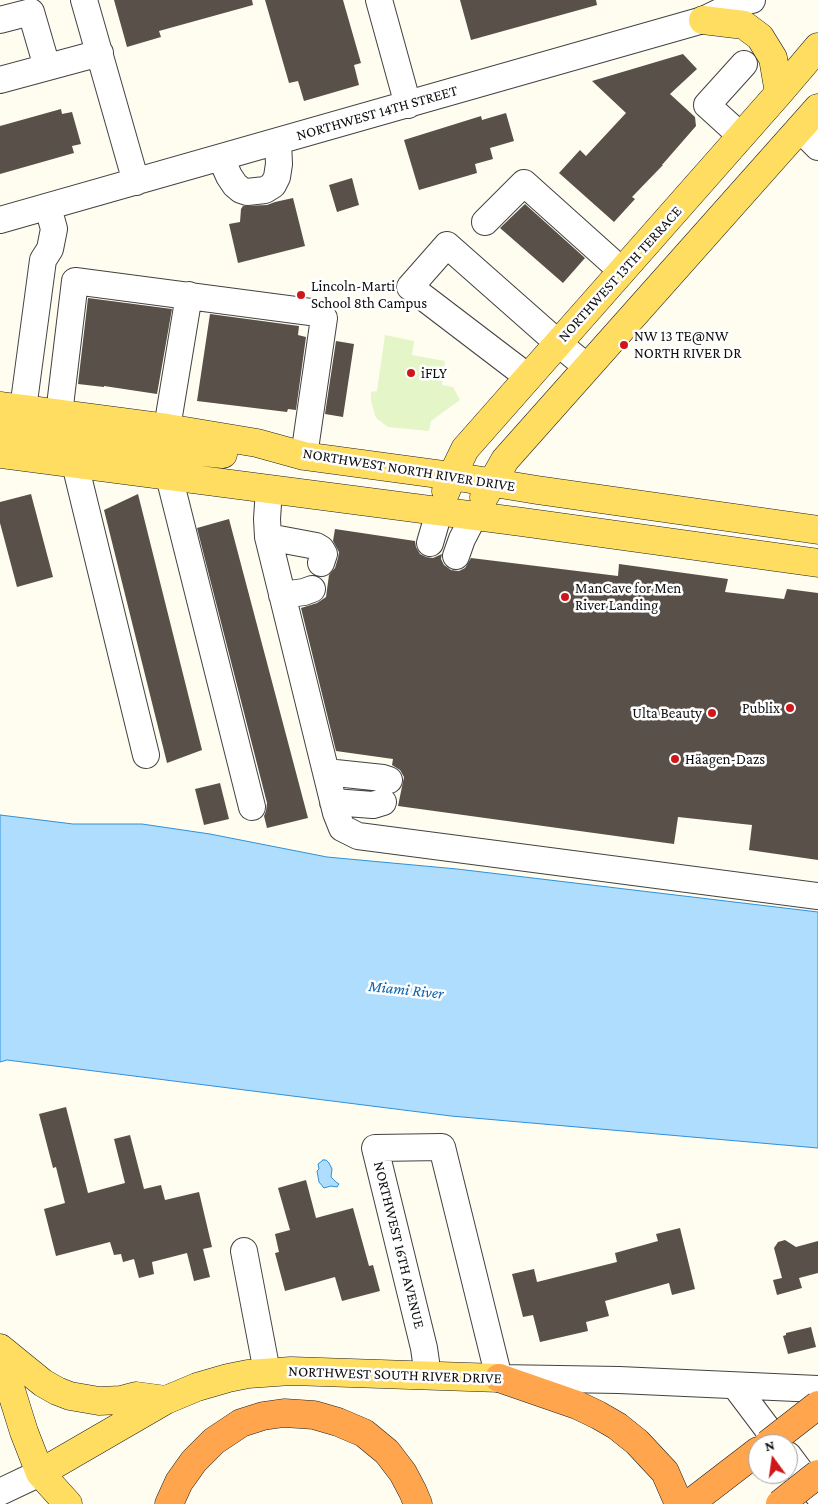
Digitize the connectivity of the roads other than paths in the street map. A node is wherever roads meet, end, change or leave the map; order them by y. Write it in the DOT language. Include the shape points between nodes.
graph roads {
  1 [pos="84,0"];
  2 [pos="379,0"];
  3 [pos="752,0"];
  4 [pos="0,20"];
  5 [pos="703,20"];
  6 [pos="818,47"];
  7 [pos="100,53"];
  8 [pos="744,64"];
  9 [pos="47,68"];
  10 [pos="0,80"];
  11 [pos="780,93"];
  12 [pos="408,104"];
  13 [pos="818,108"];
  14 [pos="742,136"];
  15 [pos="809,138"];
  16 [pos="278,141"];
  17 [pos="220,158"];
  18 [pos="136,182"];
  19 [pos="48,207"];
  20 [pos="0,220"];
  21 [pos="485,222"];
  22 [pos="622,271"];
  23 [pos="189,295"];
  24 [pos="558,344"];
  25 [pos="587,367"];
  26 [pos="528,378"];
  27 [pos="12,408"];
  28 [pos="59,414"];
  29 [pos="0,428"];
  30 [pos="167,428"];
  31 [pos="0,454"];
  32 [pos="304,456"];
  33 [pos="75,464"];
  34 [pos="169,476"];
  35 [pos="452,476"];
  36 [pos="492,484"];
  37 [pos="269,489"];
  38 [pos="439,512"];
  39 [pos="474,516"];
  40 [pos="818,530"];
  41 [pos="268,537"];
  42 [pos="430,543"];
  43 [pos="456,556"];
  44 [pos="321,563"];
  45 [pos="818,563"];
  46 [pos="312,589"];
  47 [pos="282,595"];
  48 [pos="146,755"];
  49 [pos="326,772"];
  50 [pos="333,802"];
  51 [pos="252,807"];
  52 [pos="818,896"];
  53 [pos="244,1251"];
  54 [pos="0,1348"];
  55 [pos="0,1355"];
  56 [pos="267,1372"];
  57 [pos="428,1376"];
  58 [pos="499,1378"];
  59 [pos="736,1386"];
  60 [pos="818,1390"];
  61 [pos="166,1400"];
  62 [pos="818,1405"];
  63 [pos="772,1434"];
  64 [pos="781,1434"];
  65 [pos="748,1459"];
  66 [pos="798,1468"];
  67 [pos="40,1473"];
  68 [pos="818,1474"];
  69 [pos="0,1492"];
  70 [pos="818,1495"];
  71 [pos="39,1504"];
  72 [pos="68,1504"];
  73 [pos="169,1504"];
  74 [pos="418,1504"];
  75 [pos="680,1504"];
  76 [pos="689,1504"];
  77 [pos="780,1504"];
  1 -- 7 [label="street"];
  2 -- 12 [label="street"];
  3 -- 5 [label="street, NORTHWEST 14TH STREET"];
  4 -- 9 [label="street" via="31,12"];
  5 -- 11 [label="main road" via="744,25 760,37 773,58"];
  5 -- 12 [label="street, NORTHWEST 14TH STREET"];
  6 -- 11 [label="main road, NORTHWEST 13TH TERRACE"];
  7 -- 9 [label="street"];
  7 -- 18 [label="street"];
  8 -- 14 [label="street" via="707,105"];
  9 -- 10 [label="street"];
  11 -- 14 [label="main road, NORTHWEST 13TH TERRACE"];
  12 -- 16 [label="street, NORTHWEST 14TH STREET"];
  13 -- 15 [label="main road"];
  14 -- 22 [label="main road, NORTHWEST 13TH TERRACE"];
  15 -- 25 [label="main road"];
  16 -- 17 [label="street, NORTHWEST 14TH STREET"];
  16 -- 17 [label="street" via="276,177 273,185 265,190 241,190"];
  17 -- 18 [label="street, NORTHWEST 14TH STREET"];
  18 -- 19 [label="street, NORTHWEST 14TH STREET"];
  19 -- 20 [label="street, NORTHWEST 14TH STREET"];
  19 -- 27 [label="street" via="54,228 50,249 43,260"];
  21 -- 22 [label="street" via="524,183"];
  22 -- 24 [label="main road, NORTHWEST 13TH TERRACE"];
  23 -- 28 [label="street" via="75,281"];
  23 -- 30 [label="street"];
  23 -- 32 [label="street" via="321,316"];
  24 -- 25 [label="street"];
  24 -- 26 [label="main road, NORTHWEST 13TH TERRACE"];
  24 -- 26 [label="street" via="447,245 410,287"];
  25 -- 36 [label="main road" via="505,460"];
  26 -- 35 [label="main road, NORTHWEST 13TH TERRACE" via="465,449"];
  27 -- 28 [label="main road, NORTHWEST NORTH RIVER DRIVE"];
  28 -- 30 [label="main road, NORTHWEST NORTH RIVER DRIVE"];
  29 -- 32 [label="main road" via="202,452"];
  30 -- 32 [label="main road, NORTHWEST NORTH RIVER DRIVE" via="257,443"];
  31 -- 33 [label="main road"];
  32 -- 35 [label="main road, NORTHWEST NORTH RIVER DRIVE"];
  33 -- 34 [label="main road"];
  33 -- 48 [label="street"];
  34 -- 37 [label="main road"];
  34 -- 51 [label="street"];
  35 -- 36 [label="main road, NORTHWEST NORTH RIVER DRIVE"];
  35 -- 38 [label="main road, NORTHWEST 13TH TERRACE"];
  36 -- 39 [label="main road"];
  36 -- 40 [label="main road, NORTHWEST NORTH RIVER DRIVE"];
  37 -- 38 [label="main road"];
  37 -- 41 [label="street"];
  38 -- 39 [label="main road"];
  38 -- 42 [label="street"];
  39 -- 43 [label="street"];
  39 -- 45 [label="main road"];
  41 -- 44 [label="street" via="316,546 324,554"];
  41 -- 47 [label="street"];
  46 -- 47 [label="street"];
  47 -- 49 [label="street"];
  49 -- 50 [label="street"];
  49 -- 50 [label="street" via="383,778 386,791 373,805"];
  50 -- 52 [label="street" via="342,828 358,836"];
  53 -- 56 [label="street"];
  54 -- 61 [label="main road" via="43,1383 70,1396 99,1402 136,1396"];
  55 -- 67 [label="main road"];
  56 -- 57 [label="main road, NORTHWEST SOUTH RIVER DRIVE"];
  56 -- 61 [label="main road, NORTHWEST SOUTH RIVER DRIVE" via="212,1382"];
  57 -- 58 [label="main road, NORTHWEST SOUTH RIVER DRIVE"];
  57 -- 58 [label="street, NORTHWEST 16TH AVENUE" via="375,1148 442,1147"];
  58 -- 59 [label="street, NORTHWEST SOUTH RIVER DRIVE"];
  58 -- 75 [label="highway" via="577,1405 617,1426 637,1442 664,1472"];
  59 -- 60 [label="street, NORTHWEST SOUTH RIVER DRIVE"];
  59 -- 63 [label="street"];
  61 -- 67 [label="main road, NORTHWEST SOUTH RIVER DRIVE"];
  62 -- 64 [label="highway, bridge"];
  65 -- 76 [label="highway"];
  66 -- 70 [label="street"];
  67 -- 69 [label="street, NORTHWEST SOUTH RIVER DRIVE"];
  67 -- 71 [label="main road"];
  67 -- 72 [label="main road"];
  68 -- 77 [label="highway, bridge"];
  73 -- 74 [label="highway" via="179,1482 214,1441 241,1423 284,1413 314,1415 364,1433 387,1452 403,1473"];
}
